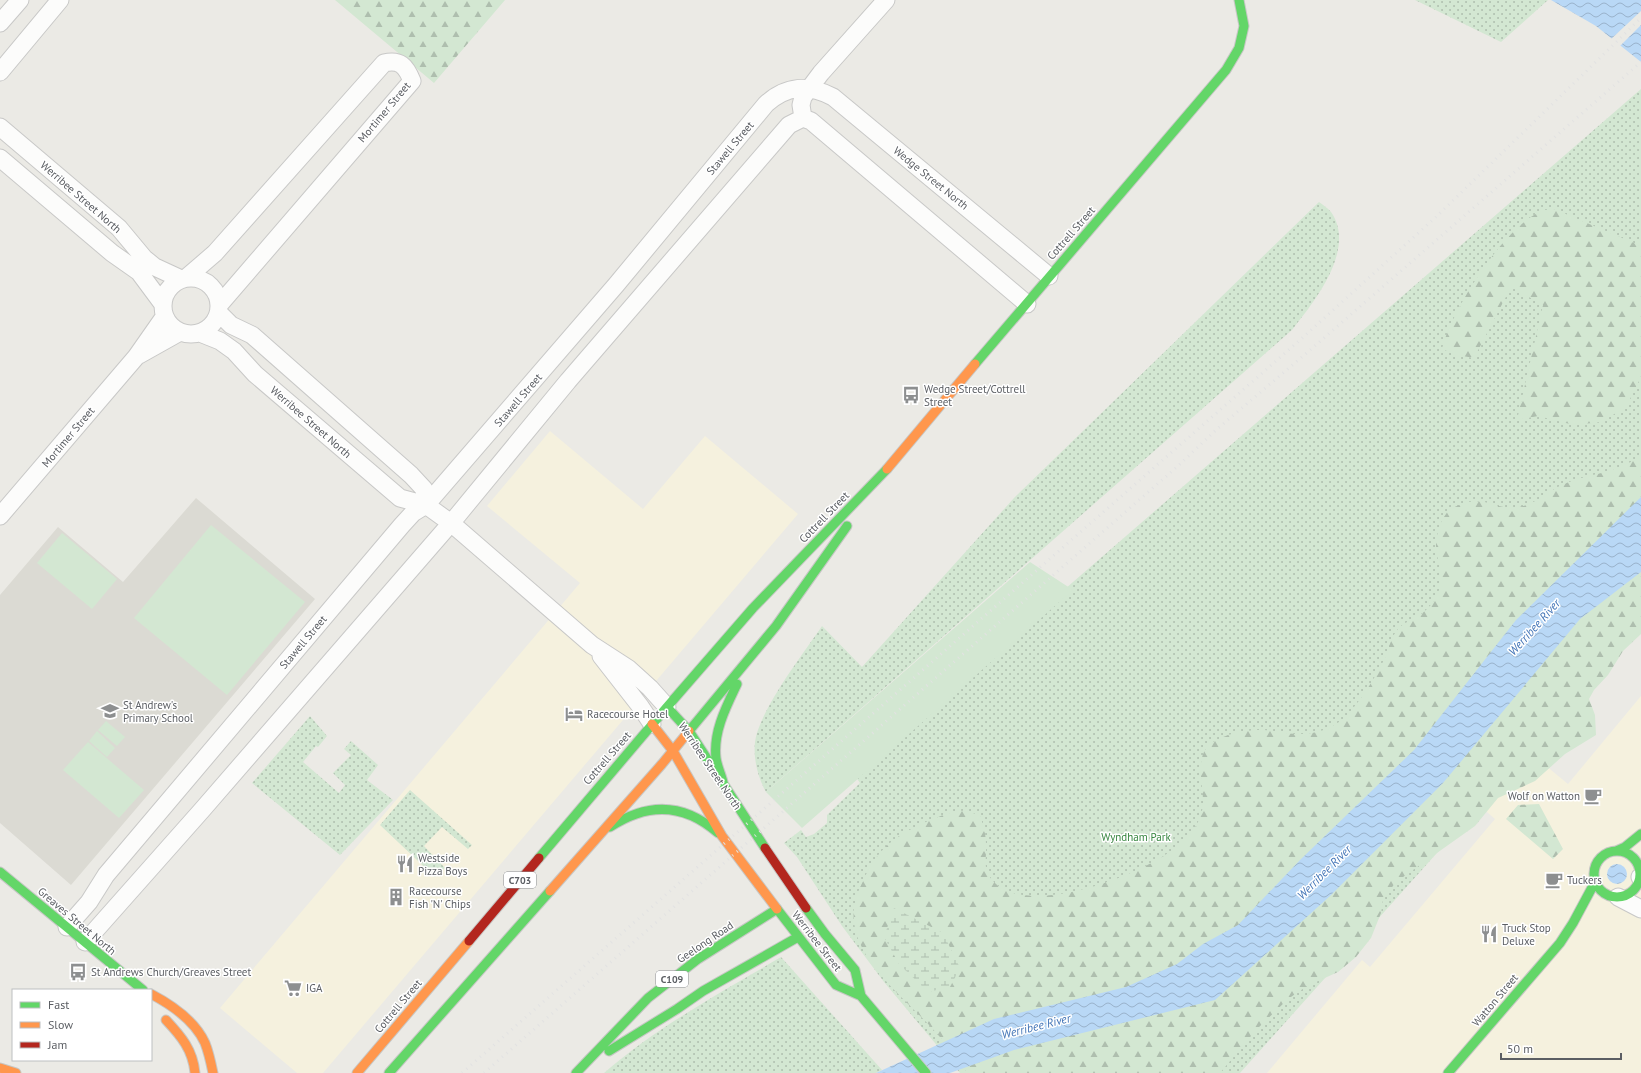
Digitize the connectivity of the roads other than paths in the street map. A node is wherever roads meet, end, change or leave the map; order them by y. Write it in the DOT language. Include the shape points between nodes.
graph roads {
  1 [pos="20,0"];
  2 [pos="60,0"];
  3 [pos="886,0"];
  4 [pos="1239,0"];
  5 [pos="0,24"];
  6 [pos="0,72"];
  7 [pos="810,89"];
  8 [pos="803,118"];
  9 [pos="0,127"];
  10 [pos="0,158"];
  11 [pos="1049,276"];
  12 [pos="184,278"];
  13 [pos="616,285"];
  14 [pos="635,302"];
  15 [pos="1026,304"];
  16 [pos="219,309"];
  17 [pos="163,310"];
  18 [pos="180,332"];
  19 [pos="200,333"];
  20 [pos="136,357"];
  21 [pos="548,365"];
  22 [pos="568,381"];
  23 [pos="887,470"];
  24 [pos="426,505"];
  25 [pos="0,516"];
  26 [pos="451,523"];
  27 [pos="592,645"];
  28 [pos="747,662"];
  29 [pos="666,707"];
  30 [pos="652,724"];
  31 [pos="689,731"];
  32 [pos="673,751"];
  33 [pos="724,786"];
  34 [pos="1641,834"];
  35 [pos="722,836"];
  36 [pos="596,838"];
  37 [pos="1616,851"];
  38 [pos="0,872"];
  39 [pos="1641,873"];
  40 [pos="1595,882"];
  41 [pos="1613,900"];
  42 [pos="806,908"];
  43 [pos="777,909"];
  44 [pos="1641,909"];
  45 [pos="1585,922"];
  46 [pos="67,927"];
  47 [pos="798,937"];
  48 [pos="85,942"];
  49 [pos="1560,943"];
  50 [pos="141,989"];
  51 [pos="152,995"];
  52 [pos="861,996"];
  53 [pos="159,1014"];
  54 [pos="436,1020"];
  55 [pos="415,1030"];
  56 [pos="388,1036"];
  57 [pos="402,1036"];
  58 [pos="0,1068"];
  59 [pos="579,1070"];
  60 [pos="16,1073"];
  61 [pos="195,1073"];
  62 [pos="213,1073"];
  63 [pos="357,1073"];
  64 [pos="389,1073"];
  65 [pos="926,1073"];
  66 [pos="1448,1073"];
  1 -- 5 [label="street"];
  2 -- 6 [label="street"];
  3 -- 7 [label="street" via="821,73"];
  4 -- 11 [label="main road, Cottrell Street" via="1244,26 1239,48 1226,70"];
  7 -- 8 [label="street" via="803,97 801,105"];
  7 -- 11 [label="street, Wedge Street North" via="833,97"];
  7 -- 13 [label="street, Stawell Street" via="795,88 782,92 766,104"];
  8 -- 14 [label="street" via="789,125"];
  8 -- 15 [label="street" via="811,121"];
  9 -- 12 [label="street, Werribee Street North" via="119,228 144,258 155,267"];
  10 -- 17 [label="street, Werribee Street North" via="112,253 139,272"];
  11 -- 15 [label="main road, Cottrell Street"];
  12 -- 16 [label="street" via="196,277 212,287 217,295"];
  12 -- 16 [label="street, Mortimer Street" via="215,253 384,63 400,63 408,71 412,81"];
  12 -- 17 [label="street" via="168,288 164,295"];
  13 -- 14 [label="street"];
  13 -- 21 [label="street, Stawell Street"];
  14 -- 22 [label="street"];
  15 -- 23 [label="main road, Cottrell Street"];
  16 -- 19 [label="street" via="215,322"];
  16 -- 24 [label="street" via="231,325 252,336 411,475 424,489"];
  17 -- 18 [label="street" via="173,329"];
  17 -- 20 [label="street, Mortimer Street"];
  18 -- 19 [label="street"];
  18 -- 20 [label="street, Mortimer Street"];
  19 -- 24 [label="street, Werribee Street North" via="220,341 234,351 255,374 400,498"];
  20 -- 25 [label="street, Mortimer Street"];
  21 -- 22 [label="street, Stawell Street"];
  21 -- 24 [label="street, Stawell Street"];
  22 -- 26 [label="street"];
  23 -- 28 [label="main road, Cottrell Street" via="776,626"];
  23 -- 29 [label="main road, Cottrell Street" via="752,608"];
  24 -- 26 [label="street, Werribee Street North"];
  24 -- 46 [label="street, Stawell Street" via="413,513 402,525 106,875 89,902"];
  26 -- 27 [label="street, Werribee Street North"];
  26 -- 48 [label="street"];
  27 -- 29 [label="street, Werribee Street North" via="629,668"];
  27 -- 30 [label="street, Werribee Street North"];
  28 -- 31 [label="main road, Cottrell Street"];
  28 -- 33 [label="main road" via="730,699 717,743 716,756"];
  29 -- 30 [label="main road, Cottrell Street / C703"];
  29 -- 31 [label="main road, Werribee Street North"];
  30 -- 32 [label="main road, Werribee Street North"];
  30 -- 56 [label="main road, Cottrell Street / C703"];
  31 -- 32 [label="main road, Cottrell Street"];
  31 -- 33 [label="main road, Werribee Street North"];
  32 -- 35 [label="main road, Werribee Street North"];
  32 -- 36 [label="main road, Cottrell Street"];
  33 -- 42 [label="main road, Werribee Street North"];
  34 -- 37 [label="main road"];
  35 -- 36 [label="main road, C703" via="710,826 682,811 666,809 628,817"];
  35 -- 43 [label="main road, Werribee Street North / C703"];
  36 -- 54 [label="main road, Cottrell Street / C703"];
  37 -- 39 [label="main road" via="1629,854"];
  37 -- 40 [label="main road" via="1604,855 1596,864"];
  38 -- 46 [label="main road, Greaves Street North"];
  39 -- 41 [label="main road" via="1635,889"];
  40 -- 41 [label="main road"];
  40 -- 49 [label="main road, Watton Street"];
  41 -- 44 [label="street"];
  42 -- 43 [label="main road, C109"];
  42 -- 47 [label="main road"];
  42 -- 52 [label="main road, Werribee Street" via="855,970"];
  43 -- 47 [label="main road, Werribee Street"];
  43 -- 59 [label="main road, Geelong Road / C109" via="698,958 648,998"];
  45 -- 49 [label="main road, Watton Street"];
  46 -- 48 [label="main road, Greaves Street North"];
  47 -- 52 [label="main road, Werribee Street" via="836,985"];
  47 -- 59 [label="main road, Geelong Road / C109" via="703,991"];
  48 -- 50 [label="main road, Greaves Street North"];
  49 -- 66 [label="main road, Watton Street"];
  51 -- 62 [label="main road" via="168,1003 200,1034"];
  52 -- 65 [label="main road, Werribee Street"];
  53 -- 61 [label="main road" via="186,1041 193,1057"];
  54 -- 55 [label="main road"];
  54 -- 64 [label="main road, Cottrell Street / C703"];
  56 -- 57 [label="main road"];
  56 -- 63 [label="main road, Cottrell Street / C703"];
  58 -- 60 [label="main road"];
}
